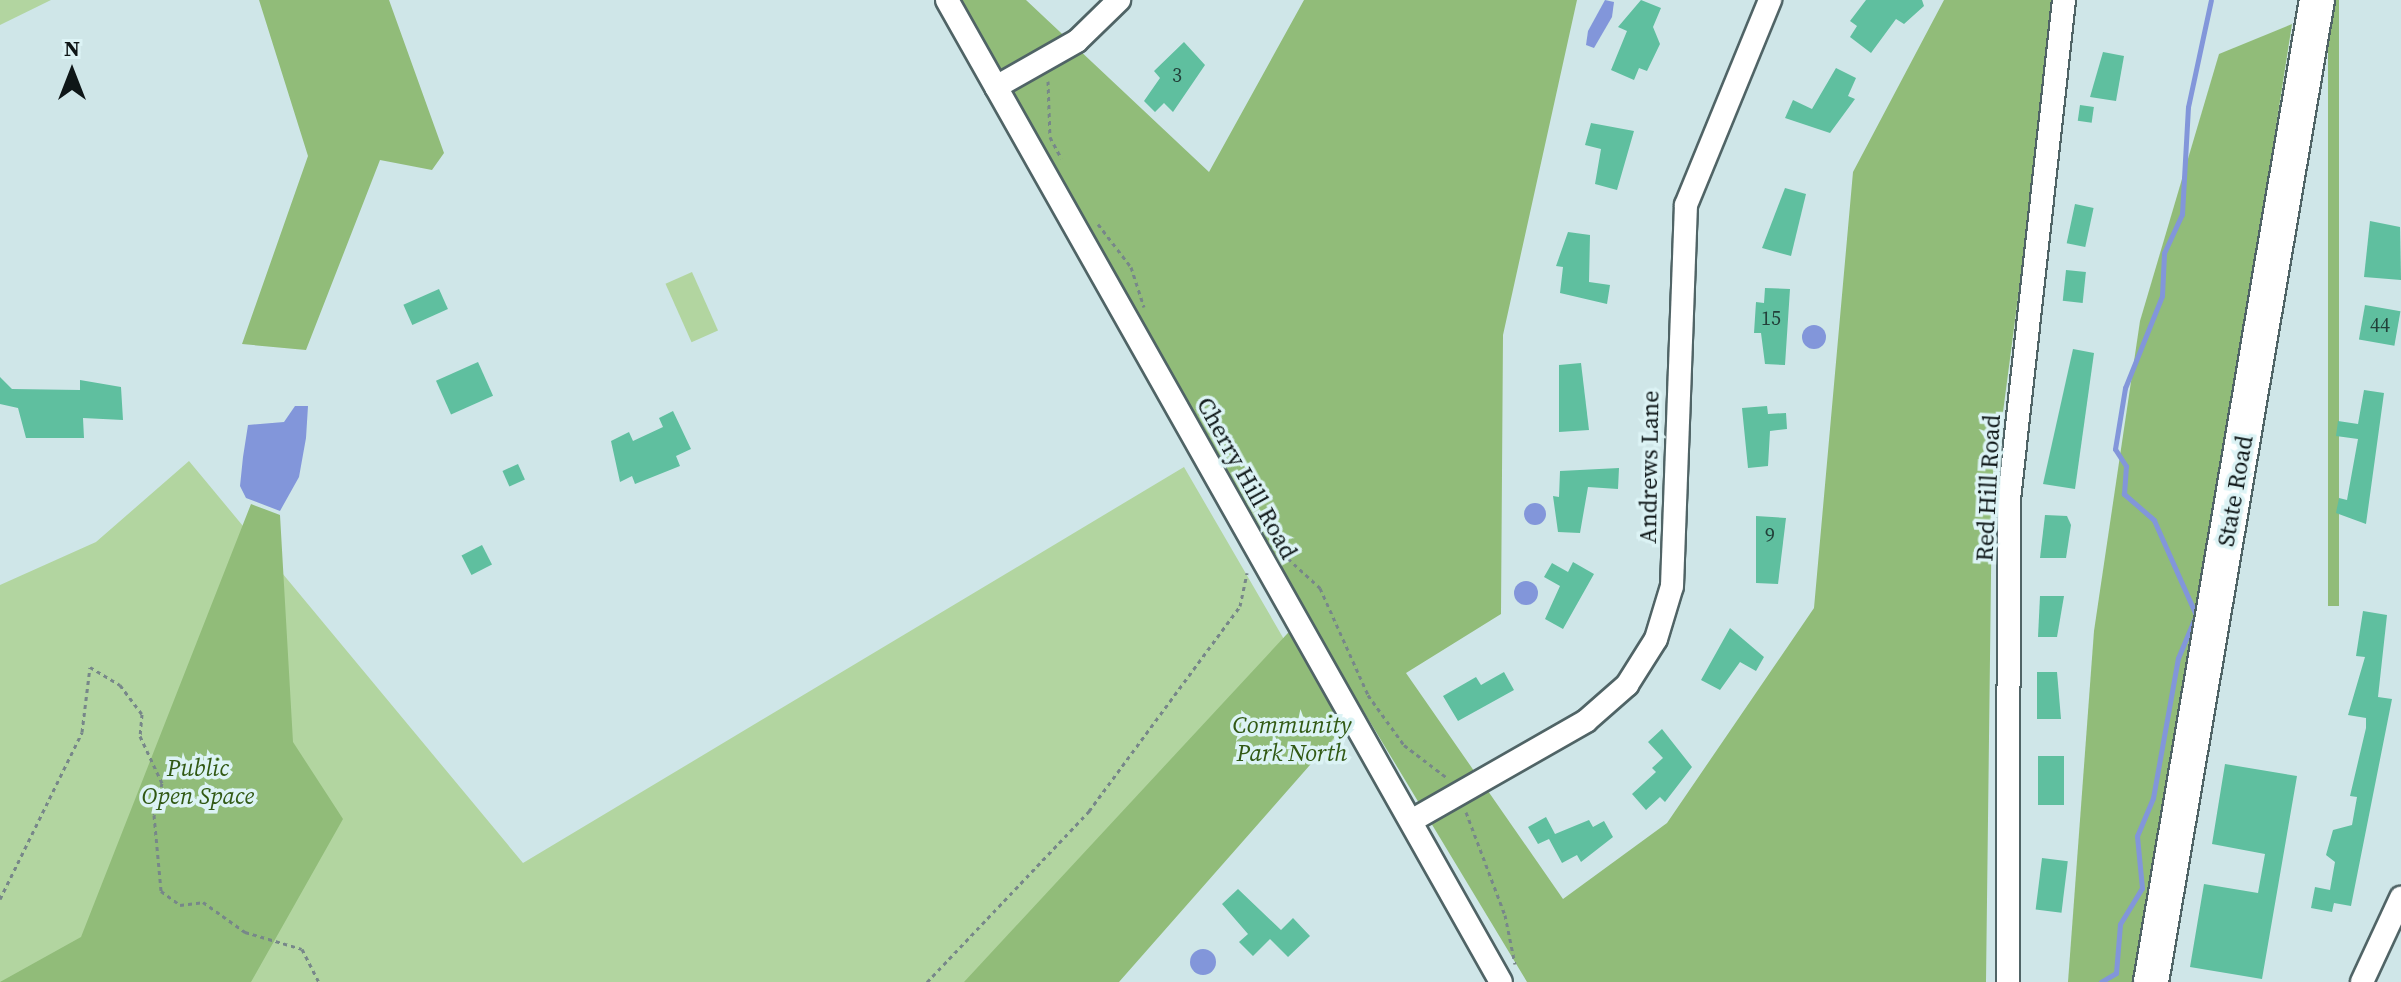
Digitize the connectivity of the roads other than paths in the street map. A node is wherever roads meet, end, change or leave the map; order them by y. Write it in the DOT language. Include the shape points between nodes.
graph roads {
  1 [pos="947,0"];
  2 [pos="1119,0"];
  3 [pos="1770,0"];
  4 [pos="2064,0"];
  5 [pos="2317,0"];
  6 [pos="996,87"];
  7 [pos="1411,821"];
  8 [pos="2401,898"];
  9 [pos="1510,978"];
  10 [pos="2008,982"];
  11 [pos="2151,982"];
  12 [pos="2362,982"];
  1 -- 6 [label="street, Cherry Hill Road"];
  2 -- 6 [label="street" via="1091,30"];
  3 -- 7 [label="street, Andrews Lane" via="1686,205 1672,586 1656,639 1627,685 1586,721"];
  4 -- 10 [label="street, Red Hill Road" via="2009,499"];
  5 -- 11 [label="highway, State Road"];
  6 -- 7 [label="street, Cherry Hill Road"];
  7 -- 9 [label="street, Cherry Hill Road"];
  8 -- 12 [label="street"];
}
